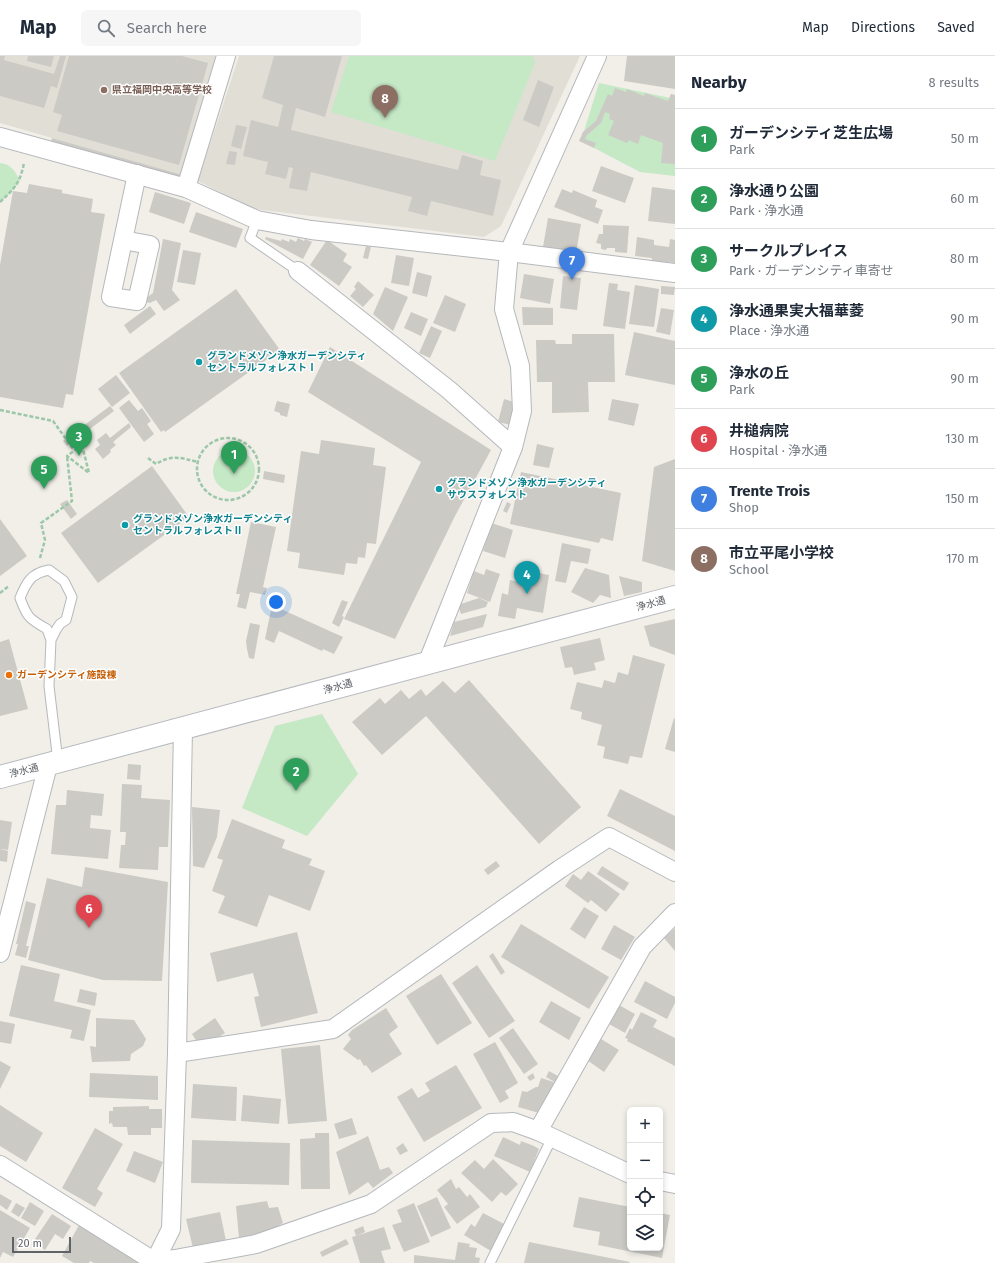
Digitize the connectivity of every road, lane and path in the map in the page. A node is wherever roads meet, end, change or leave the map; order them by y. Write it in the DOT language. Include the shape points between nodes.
graph roads {
  1 [pos="226,56"];
  2 [pos="597,56"];
  3 [pos="0,137"];
  4 [pos="137,174"];
  5 [pos="20,181"];
  6 [pos="186,188"];
  7 [pos="0,202"];
  8 [pos="257,220"];
  9 [pos="123,240"];
  10 [pos="509,252"];
  11 [pos="298,271"];
  12 [pos="675,273"];
  13 [pos="0,410"];
  14 [pos="513,447"];
  15 [pos="74,450"];
  16 [pos="67,456"];
  17 [pos="148,458"];
  18 [pos="198,462"];
  19 [pos="39,562"];
  20 [pos="11,584"];
  21 [pos="0,593"];
  22 [pos="675,597"];
  23 [pos="51,640"];
  24 [pos="427,664"];
  25 [pos="183,728"];
  26 [pos="53,763"];
  27 [pos="0,777"];
  28 [pos="675,872"];
  29 [pos="675,913"];
  30 [pos="0,953"];
  31 [pos="176,1053"];
  32 [pos="545,1134"];
  33 [pos="0,1165"];
  34 [pos="627,1173"];
  35 [pos="663,1182"];
  36 [pos="675,1184"];
  37 [pos="171,1226"];
  38 [pos="175,1261"];
  39 [pos="155,1262"];
  40 [pos="490,1263"];
  1 -- 6 [label="street"];
  2 -- 10 [label="street"];
  3 -- 4 [label="street"];
  4 -- 6 [label="street"];
  4 -- 9 [label="street"];
  5 -- 7 [label="path"];
  6 -- 8 [label="street"];
  8 -- 10 [label="street" via="311,230"];
  8 -- 11 [label="lane" via="250,238"];
  10 -- 12 [label="street"];
  10 -- 14 [label="street" via="504,309 520,366 522,412"];
  11 -- 14 [label="street" via="449,390"];
  13 -- 15 [label="path" via="53,421"];
  14 -- 24 [label="street"];
  15 -- 16 [label="path"];
  15 -- 16 [label="path" via="82,445 89,473"];
  16 -- 19 [label="path" via="72,501 41,523 45,540"];
  17 -- 18 [label="path" via="156,464 174,457"];
  18 -- 18 [label="path" via="209,444 229,438 238,440 246,444 257,458 258,476 249,492 232,500 223,500 206,491 200,482"];
  20 -- 21 [label="path"];
  22 -- 24 [label="street, 浄水通"];
  23 -- 23 [label="lane" via="47,629 32,621 25,612 20,598 32,577 40,571 48,570 64,581 72,597 66,620"];
  23 -- 26 [label="lane" via="49,686"];
  24 -- 25 [label="street, 浄水通"];
  25 -- 26 [label="street, 浄水通"];
  25 -- 31 [label="street"];
  26 -- 27 [label="street, 浄水通"];
  26 -- 30 [label="street"];
  28 -- 31 [label="street" via="609,837 333,1029"];
  29 -- 32 [label="street" via="642,947"];
  31 -- 37 [label="street"];
  32 -- 34 [label="street"];
  32 -- 38 [label="street" via="513,1122 491,1123 371,1204 256,1244"];
  32 -- 40 [label="lane"];
  33 -- 39 [label="street"];
  35 -- 36 [label="street"];
  37 -- 38 [label="street"];
  37 -- 39 [label="street"];
  38 -- 39 [label="street"];
}
